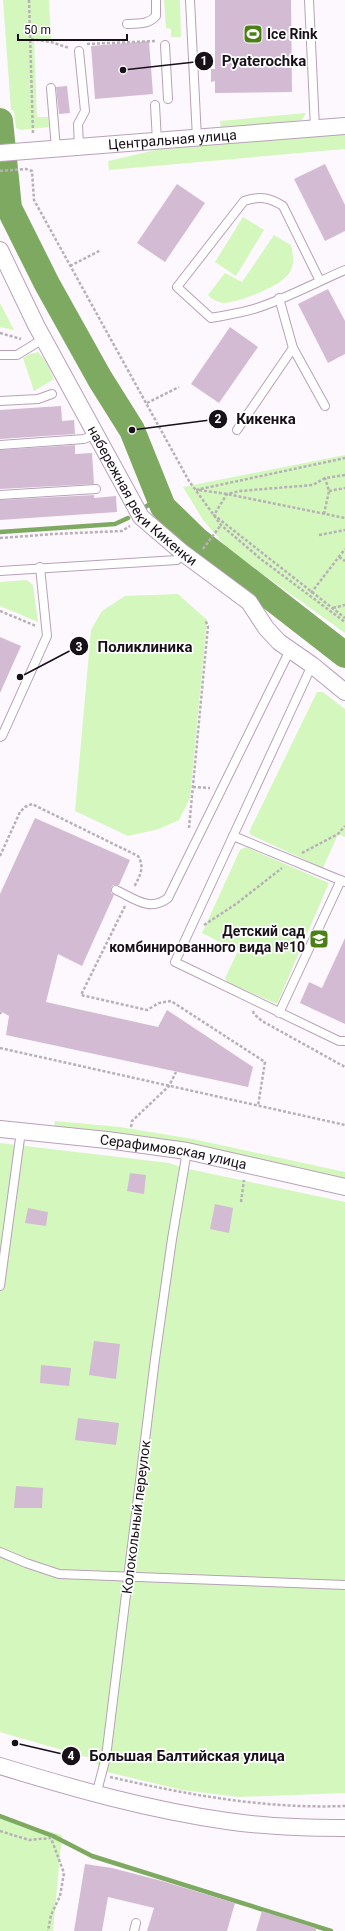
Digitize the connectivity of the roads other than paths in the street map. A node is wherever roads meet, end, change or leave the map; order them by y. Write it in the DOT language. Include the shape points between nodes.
graph roads {
  1 [pos="156,0"];
  2 [pos="190,0"];
  3 [pos="309,0"];
  4 [pos="127,24"];
  5 [pos="165,45"];
  6 [pos="79,51"];
  7 [pos="51,88"];
  8 [pos="168,99"];
  9 [pos="155,105"];
  10 [pos="345,126"];
  11 [pos="315,128"];
  12 [pos="197,138"];
  13 [pos="157,141"];
  14 [pos="79,147"];
  15 [pos="56,149"];
  16 [pos="0,153"];
  17 [pos="0,250"];
  18 [pos="345,270"];
  19 [pos="320,281"];
  20 [pos="279,298"];
  21 [pos="43,339"];
  22 [pos="293,348"];
  23 [pos="0,355"];
  24 [pos="52,394"];
  25 [pos="0,402"];
  26 [pos="325,406"];
  27 [pos="237,430"];
  28 [pos="96,434"];
  29 [pos="0,445"];
  30 [pos="96,489"];
  31 [pos="0,495"];
  32 [pos="190,554"];
  33 [pos="40,567"];
  34 [pos="0,571"];
  35 [pos="290,650"];
  36 [pos="312,665"];
  37 [pos="345,692"];
  38 [pos="0,737"];
  39 [pos="233,836"];
  40 [pos="343,881"];
  41 [pos="116,890"];
  42 [pos="279,1012"];
  43 [pos="345,1041"];
  44 [pos="0,1129"];
  45 [pos="21,1131"];
  46 [pos="186,1152"];
  47 [pos="345,1187"];
  48 [pos="0,1286"];
  49 [pos="0,1552"];
  50 [pos="129,1576"];
  51 [pos="345,1585"];
  52 [pos="0,1766"];
  53 [pos="96,1795"];
  54 [pos="345,1828"];
  1 -- 4 [label="lane" via="156,16 152,21"];
  2 -- 12 [label="lane"];
  3 -- 11 [label="lane"];
  5 -- 8 [label="lane"];
  6 -- 14 [label="lane" via="85,111 78,124"];
  7 -- 15 [label="lane"];
  9 -- 13 [label="lane"];
  10 -- 11 [label="street, Центральная улица"];
  11 -- 12 [label="street, Центральная улица"];
  12 -- 13 [label="street, Центральная улица"];
  13 -- 14 [label="street, Центральная улица"];
  14 -- 15 [label="street, Центральная улица"];
  15 -- 16 [label="street, Центральная улица"];
  17 -- 21 [label="street, набережная реки Кикенки"];
  18 -- 19 [label="lane"];
  19 -- 20 [label="lane"];
  19 -- 20 [label="lane" via="283,206 272,199 257,197 244,201 178,287 211,318 257,308"];
  20 -- 22 [label="lane"];
  21 -- 23 [label="lane" via="17,355"];
  21 -- 28 [label="street, набережная реки Кикенки"];
  22 -- 26 [label="lane"];
  22 -- 27 [label="lane"];
  24 -- 25 [label="lane" via="38,399"];
  28 -- 29 [label="lane" via="84,439"];
  28 -- 32 [label="street, набережная реки Кикенки" via="140,516"];
  30 -- 31 [label="lane"];
  32 -- 33 [label="lane" via="176,560"];
  32 -- 35 [label="street, набережная реки Кикенки" via="249,602 266,628"];
  33 -- 34 [label="lane"];
  33 -- 38 [label="lane" via="47,636"];
  35 -- 36 [label="street, набережная реки Кикенки"];
  35 -- 41 [label="lane" via="168,898 160,905 148,905"];
  36 -- 37 [label="street, набережная реки Кикенки"];
  36 -- 39 [label="lane"];
  39 -- 40 [label="lane"];
  39 -- 42 [label="lane" via="175,962"];
  40 -- 42 [label="lane"];
  42 -- 43 [label="lane" via="339,1041"];
  44 -- 45 [label="street, Серафимовская улица"];
  45 -- 46 [label="street, Серафимовская улица"];
  45 -- 48 [label="lane"];
  46 -- 47 [label="street, Серафимовская улица"];
  46 -- 50 [label="lane, Колокольный переулок" via="155,1359"];
  49 -- 50 [label="lane" via="59,1574"];
  50 -- 51 [label="lane"];
  50 -- 53 [label="lane, Колокольный переулок" via="106,1757"];
  52 -- 53 [label="street"];
  53 -- 54 [label="street" via="169,1812 228,1822"];
}
